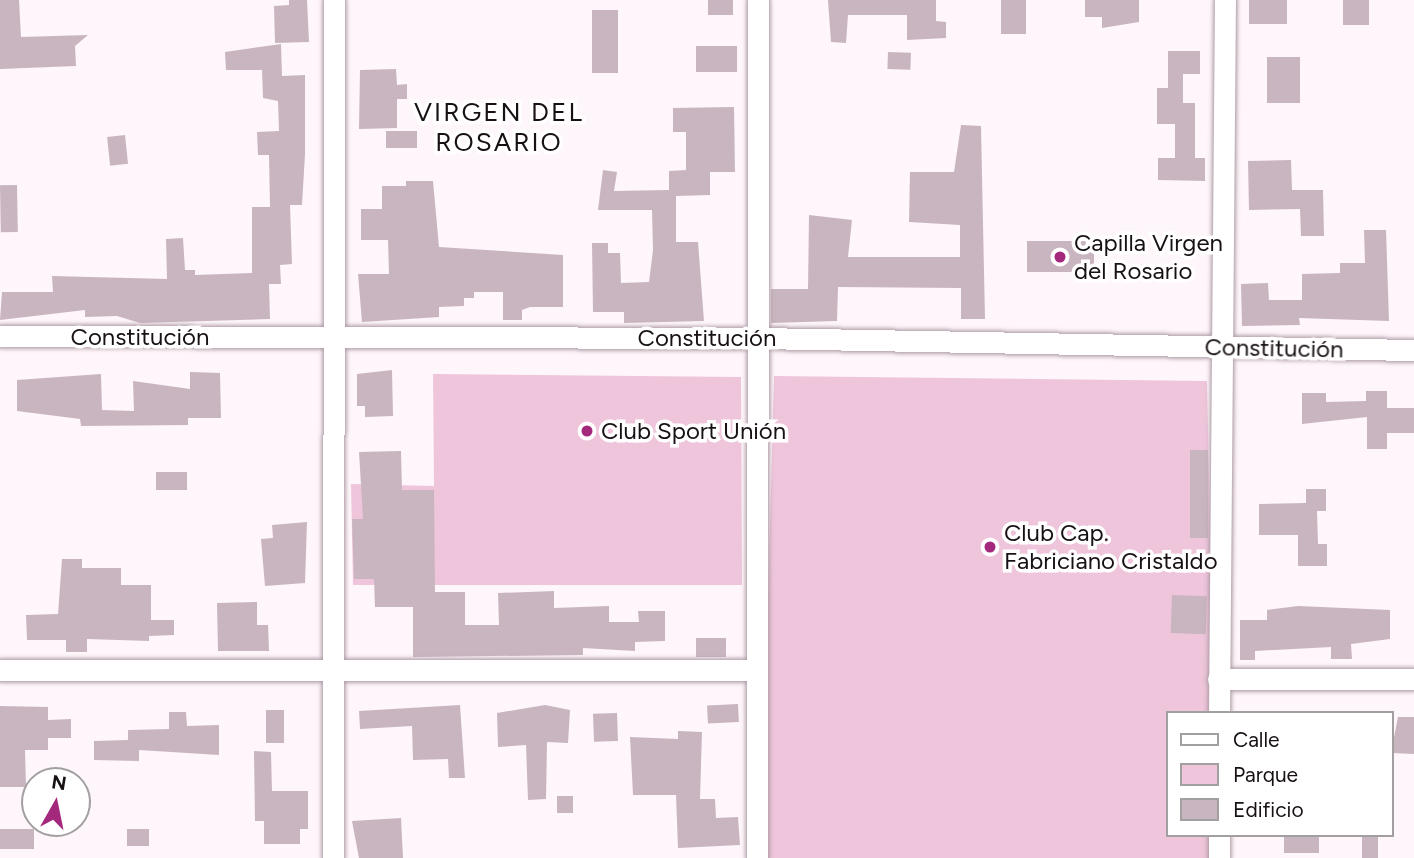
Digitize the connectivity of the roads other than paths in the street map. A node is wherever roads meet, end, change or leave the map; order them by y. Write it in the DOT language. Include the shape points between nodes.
graph roads {
  1 [pos="334,0"];
  2 [pos="758,0"];
  3 [pos="1225,0"];
  4 [pos="0,336"];
  5 [pos="337,337"];
  6 [pos="758,338"];
  7 [pos="1223,347"];
  8 [pos="1414,350"];
  9 [pos="0,670"];
  10 [pos="335,670"];
  11 [pos="757,670"];
  12 [pos="1218,679"];
  13 [pos="1414,679"];
  14 [pos="1219,711"];
  15 [pos="1219,837"];
  16 [pos="332,858"];
  17 [pos="757,858"];
  18 [pos="1219,858"];
  1 -- 5 [label="street"];
  2 -- 6 [label="street"];
  3 -- 7 [label="street"];
  4 -- 5 [label="street, Constitución"];
  5 -- 6 [label="street, Constitución"];
  5 -- 10 [label="street"];
  6 -- 7 [label="street, Constitución"];
  6 -- 11 [label="street"];
  7 -- 8 [label="street, Constitución"];
  7 -- 12 [label="street"];
  9 -- 10 [label="street"];
  10 -- 11 [label="street"];
  10 -- 16 [label="street"];
  11 -- 17 [label="street"];
  12 -- 13 [label="street"];
  12 -- 14 [label="street"];
  15 -- 18 [label="street"];
}
